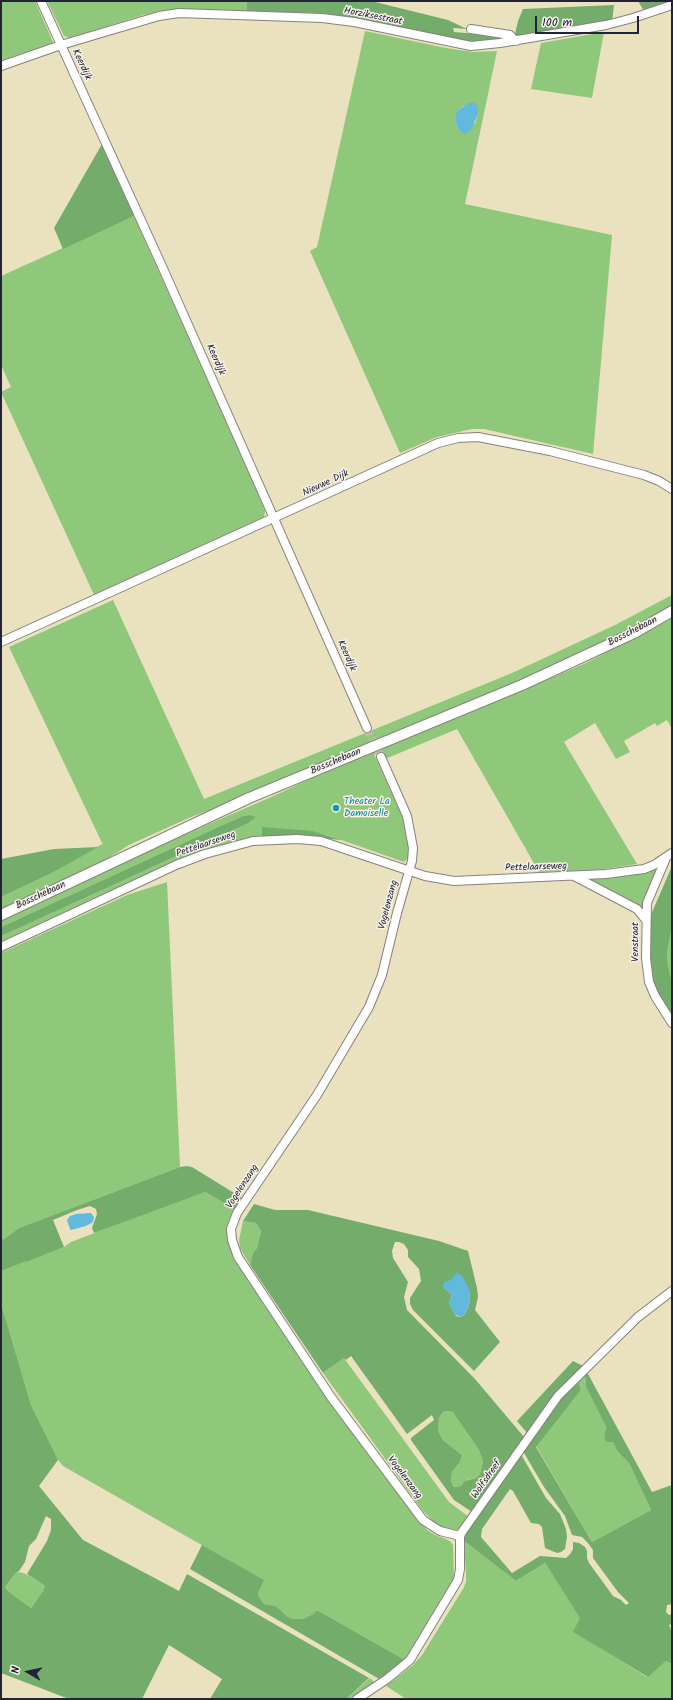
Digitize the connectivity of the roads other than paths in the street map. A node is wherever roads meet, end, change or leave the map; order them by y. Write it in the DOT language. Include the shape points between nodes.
graph roads {
  1 [pos="41,1"];
  2 [pos="672,5"];
  3 [pos="471,29"];
  4 [pos="516,41"];
  5 [pos="61,45"];
  6 [pos="1,66"];
  7 [pos="672,489"];
  8 [pos="275,518"];
  9 [pos="672,611"];
  10 [pos="1,642"];
  11 [pos="367,728"];
  12 [pos="381,757"];
  13 [pos="669,856"];
  14 [pos="408,871"];
  15 [pos="573,876"];
  16 [pos="1,915"];
  17 [pos="646,920"];
  18 [pos="1,947"];
  19 [pos="672,1023"];
  20 [pos="672,1291"];
  21 [pos="460,1536"];
  22 [pos="358,1699"];
  1 -- 5 [label="street, Keerdijk"];
  2 -- 4 [label="street, Horziksestraat" via="606,25"];
  3 -- 4 [label="street" via="510,35"];
  4 -- 5 [label="street, Horziksestraat" via="471,46 322,18 178,13 159,16"];
  5 -- 6 [label="street, Horziksestraat"];
  5 -- 8 [label="street, Keerdijk"];
  7 -- 8 [label="street, Nieuwe Dijk" via="659,480 644,475 550,451 478,437 458,438 438,443"];
  8 -- 10 [label="street, Nieuwe Dijk"];
  8 -- 11 [label="street, Keerdijk"];
  9 -- 16 [label="main road, Bosschebaan" via="636,632 522,685 249,798"];
  12 -- 14 [label="street" via="407,816 411,832 413,848"];
  13 -- 15 [label="street, Pettelaarseweg" via="644,868"];
  13 -- 17 [label="street, Venstraat" via="647,903"];
  14 -- 15 [label="street, Pettelaarseweg" via="454,881"];
  14 -- 18 [label="street, Pettelaarseweg" via="321,841 253,841 176,865"];
  14 -- 21 [label="street, Vogelenzang" via="382,975 369,1007 317,1095 237,1214 231,1229 238,1257 331,1397 423,1520 440,1531"];
  15 -- 17 [label="street, Pettelaarseweg" via="637,909"];
  17 -- 19 [label="street, Venstraat" via="647,976 655,996"];
  20 -- 21 [label="street, Wolfsdreef" via="638,1317 558,1396"];
  21 -- 22 [label="street" via="458,1580 420,1644 404,1666"];
}
